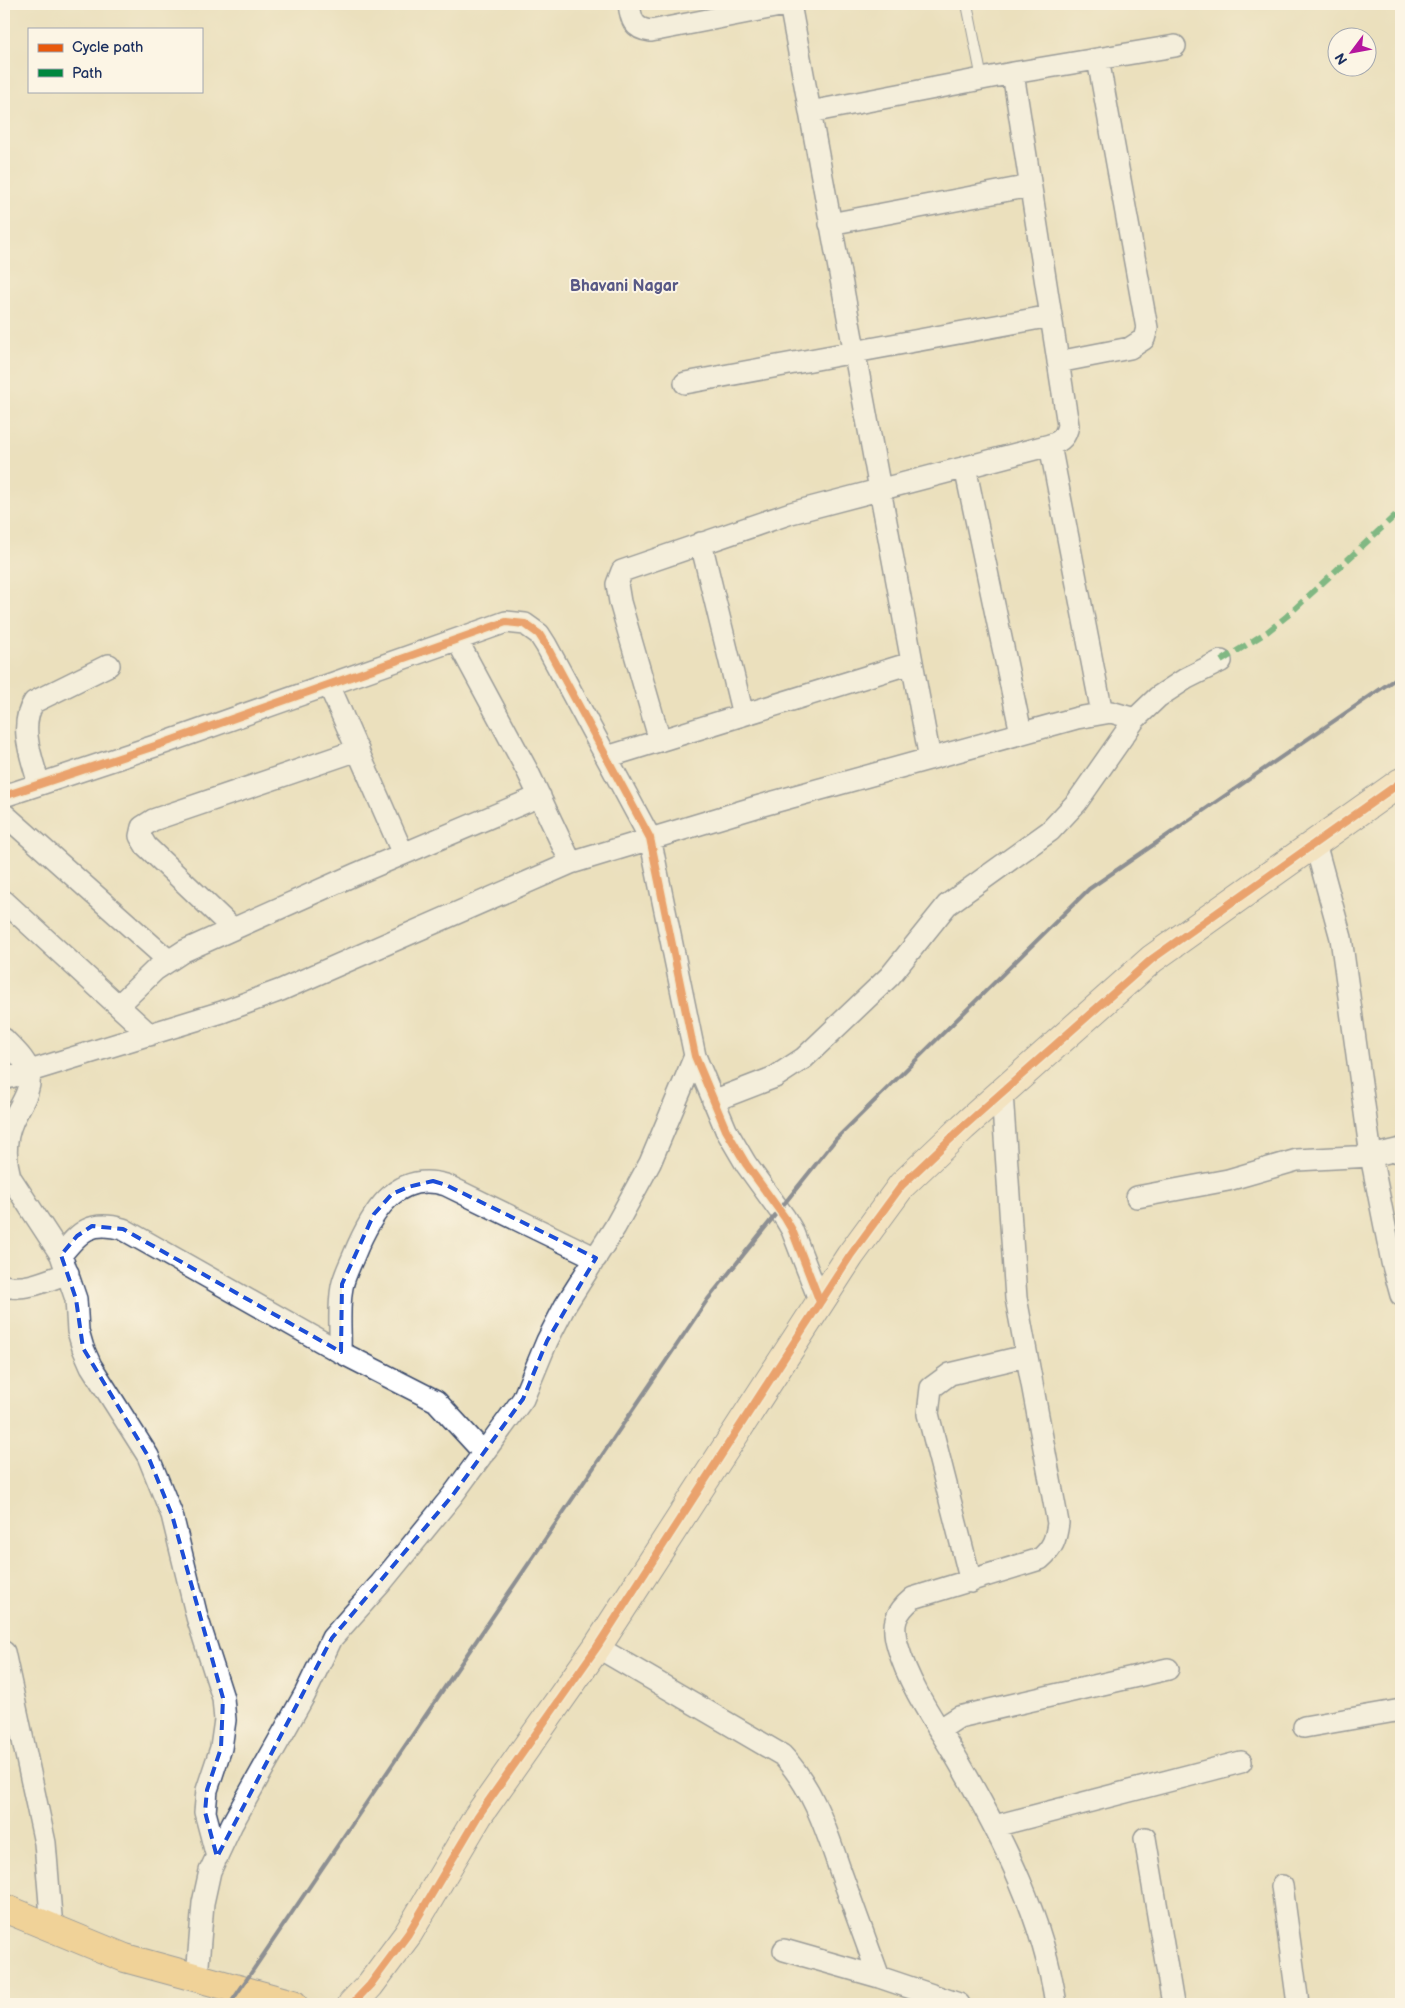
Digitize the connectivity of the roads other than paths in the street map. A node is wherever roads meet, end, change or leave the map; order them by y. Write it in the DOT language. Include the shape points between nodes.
graph roads {
  1 [pos="629,4"];
  2 [pos="791,4"];
  3 [pos="967,4"];
  4 [pos="1175,46"];
  5 [pos="1098,58"];
  6 [pos="1013,73"];
  7 [pos="982,79"];
  8 [pos="810,112"];
  9 [pos="1030,186"];
  10 [pos="830,224"];
  11 [pos="1051,316"];
  12 [pos="853,351"];
  13 [pos="1058,362"];
  14 [pos="685,383"];
  15 [pos="1050,445"];
  16 [pos="965,467"];
  17 [pos="879,490"];
  18 [pos="701,543"];
  19 [pos="457,640"];
  20 [pos="1220,661"];
  21 [pos="912,663"];
  22 [pos="109,665"];
  23 [pos="329,685"];
  24 [pos="1102,713"];
  25 [pos="743,715"];
  26 [pos="1135,719"];
  27 [pos="1021,733"];
  28 [pos="660,741"];
  29 [pos="358,750"];
  30 [pos="607,757"];
  31 [pos="930,759"];
  32 [pos="1401,782"];
  33 [pos="39,784"];
  34 [pos="4,796"];
  35 [pos="540,796"];
  36 [pos="4,814"];
  37 [pos="650,838"];
  38 [pos="1315,843"];
  39 [pos="403,854"];
  40 [pos="571,863"];
  41 [pos="4,901"];
  42 [pos="232,928"];
  43 [pos="168,960"];
  44 [pos="118,1006"];
  45 [pos="150,1034"];
  46 [pos="4,1039"];
  47 [pos="695,1056"];
  48 [pos="29,1072"];
  49 [pos="4,1079"];
  50 [pos="1002,1093"];
  51 [pos="712,1101"];
  52 [pos="1401,1148"];
  53 [pos="1371,1156"];
  54 [pos="1136,1197"];
  55 [pos="596,1258"];
  56 [pos="65,1264"];
  57 [pos="4,1286"];
  58 [pos="1401,1294"];
  59 [pos="820,1302"];
  60 [pos="340,1352"];
  61 [pos="1026,1356"];
  62 [pos="484,1454"];
  63 [pos="971,1582"];
  64 [pos="597,1647"];
  65 [pos="4,1652"];
  66 [pos="1168,1669"];
  67 [pos="1401,1710"];
  68 [pos="1304,1727"];
  69 [pos="939,1730"];
  70 [pos="1241,1762"];
  71 [pos="995,1826"];
  72 [pos="1145,1838"];
  73 [pos="217,1856"];
  74 [pos="1282,1886"];
  75 [pos="4,1908"];
  76 [pos="52,1928"];
  77 [pos="784,1950"];
  78 [pos="197,1977"];
  79 [pos="879,1977"];
  80 [pos="293,2004"];
  81 [pos="352,2004"];
  82 [pos="959,2004"];
  83 [pos="1056,2004"];
  84 [pos="1173,2004"];
  85 [pos="1298,2004"];
  1 -- 2 [label="street" via="632,21 638,27 651,31"];
  2 -- 8 [label="street"];
  3 -- 7 [label="lane"];
  4 -- 5 [label="street"];
  5 -- 6 [label="street"];
  5 -- 13 [label="street" via="1147,334 1130,348"];
  6 -- 7 [label="street"];
  6 -- 9 [label="street"];
  7 -- 8 [label="street"];
  8 -- 10 [label="street"];
  9 -- 10 [label="street"];
  9 -- 11 [label="street"];
  10 -- 12 [label="street"];
  11 -- 12 [label="street"];
  11 -- 13 [label="street"];
  12 -- 14 [label="street"];
  12 -- 17 [label="street"];
  13 -- 15 [label="street" via="1068,425 1062,439"];
  15 -- 16 [label="street"];
  15 -- 24 [label="street"];
  16 -- 17 [label="street"];
  16 -- 27 [label="street"];
  17 -- 18 [label="street"];
  17 -- 21 [label="street"];
  18 -- 25 [label="street"];
  18 -- 28 [label="street" via="622,571 617,584"];
  19 -- 23 [label="street"];
  19 -- 30 [label="street" via="506,622 525,624 539,634"];
  19 -- 35 [label="street"];
  20 -- 26 [label="street" via="1158,697"];
  21 -- 25 [label="street"];
  21 -- 31 [label="street"];
  22 -- 33 [label="street" via="34,702 29,710 26,724"];
  23 -- 29 [label="street"];
  23 -- 33 [label="street"];
  24 -- 26 [label="street"];
  24 -- 27 [label="street"];
  25 -- 28 [label="street"];
  26 -- 51 [label="street" via="1078,802 1050,831 947,905 890,976 823,1041 775,1077"];
  27 -- 31 [label="street"];
  28 -- 30 [label="street"];
  29 -- 39 [label="street"];
  29 -- 42 [label="street" via="153,820 142,827 140,836 146,846"];
  30 -- 37 [label="street"];
  31 -- 37 [label="street"];
  32 -- 38 [label="street"];
  33 -- 34 [label="street"];
  35 -- 39 [label="street"];
  35 -- 40 [label="street"];
  36 -- 43 [label="street"];
  37 -- 40 [label="street"];
  37 -- 47 [label="street"];
  38 -- 50 [label="street" via="1152,959"];
  38 -- 53 [label="street" via="1341,938"];
  39 -- 42 [label="street"];
  40 -- 45 [label="street" via="281,990"];
  41 -- 44 [label="street"];
  42 -- 43 [label="street"];
  43 -- 44 [label="street"];
  44 -- 45 [label="street"];
  45 -- 48 [label="street"];
  46 -- 48 [label="street"];
  47 -- 51 [label="street"];
  47 -- 55 [label="street" via="650,1163"];
  48 -- 49 [label="street"];
  48 -- 56 [label="street" via="27,1093 8,1134 7,1166 22,1199"];
  50 -- 59 [label="street" via="902,1185"];
  50 -- 61 [label="street" via="1016,1298"];
  51 -- 59 [label="street" via="746,1164 785,1218"];
  52 -- 53 [label="street"];
  53 -- 54 [label="street" via="1297,1160 1228,1180"];
  53 -- 58 [label="street"];
  55 -- 60 [label="street" via="446,1185 433,1181 408,1186 383,1202 353,1257 342,1284"];
  55 -- 62 [label="street" via="547,1341 522,1399"];
  56 -- 57 [label="street" via="35,1284"];
  56 -- 60 [label="street" via="77,1236 92,1226 109,1225 123,1229"];
  56 -- 73 [label="street" via="76,1299 78,1331 83,1348 148,1456 172,1515 197,1617 223,1698 225,1720 207,1790 205,1812"];
  59 -- 64 [label="street"];
  60 -- 62 [label="street" via="436,1400"];
  61 -- 63 [label="street" via="1058,1522 1057,1538 1040,1559"];
  61 -- 63 [label="street" via="950,1374 931,1388 928,1414"];
  62 -- 73 [label="street" via="381,1583 332,1638"];
  63 -- 69 [label="street" via="913,1598 902,1606 894,1620 898,1646 919,1697"];
  64 -- 79 [label="street" via="782,1755 794,1768 826,1830"];
  64 -- 81 [label="street" via="478,1816 408,1934"];
  65 -- 76 [label="street" via="45,1843"];
  66 -- 69 [label="street" via="959,1717"];
  67 -- 68 [label="street"];
  69 -- 71 [label="street"];
  70 -- 71 [label="street"];
  71 -- 83 [label="street" via="1019,1874 1039,1932"];
  72 -- 84 [label="street"];
  73 -- 78 [label="street" via="203,1903"];
  74 -- 85 [label="street"];
  75 -- 76 [label="main road"];
  76 -- 78 [label="main road" via="125,1958"];
  77 -- 79 [label="street"];
  78 -- 80 [label="main road"];
  79 -- 82 [label="street"];
}
